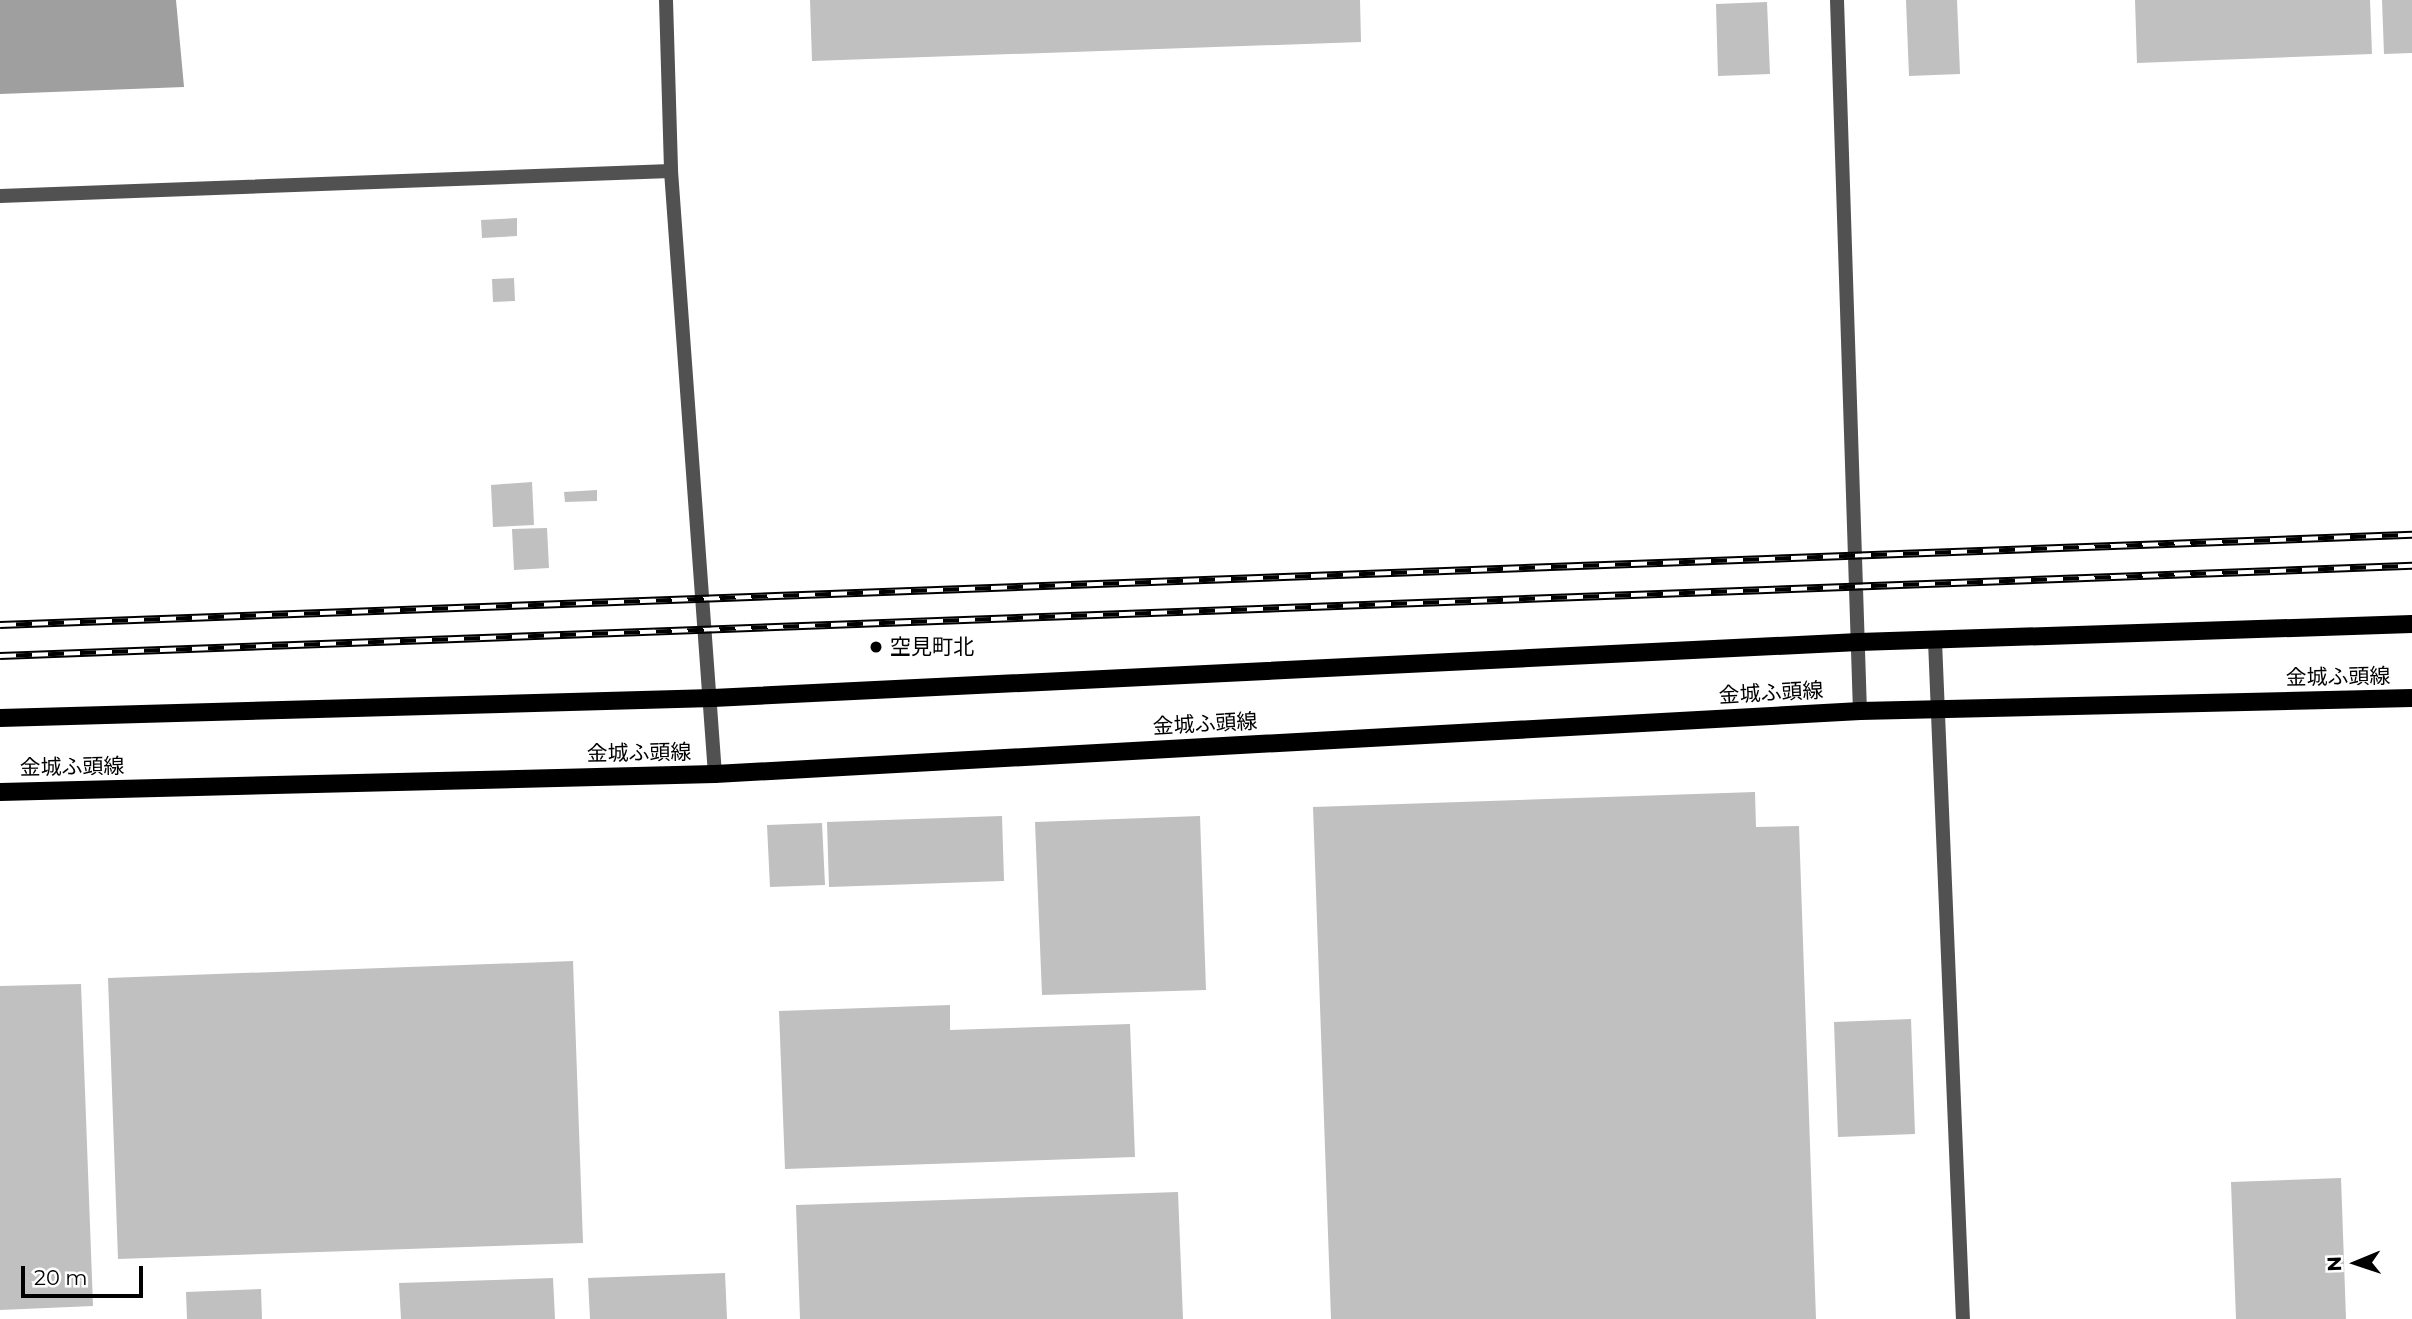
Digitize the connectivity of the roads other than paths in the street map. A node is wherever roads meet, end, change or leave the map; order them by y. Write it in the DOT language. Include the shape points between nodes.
graph roads {
  1 [pos="666,0"];
  2 [pos="1837,0"];
  3 [pos="671,171"];
  4 [pos="0,196"];
  5 [pos="2412,624"];
  6 [pos="1935,641"];
  7 [pos="1859,642"];
  8 [pos="713,698"];
  9 [pos="2412,698"];
  10 [pos="1937,709"];
  11 [pos="1860,711"];
  12 [pos="0,718"];
  13 [pos="715,774"];
  14 [pos="0,792"];
  15 [pos="1963,1319"];
  1 -- 3 [label="street"];
  2 -- 7 [label="street"];
  3 -- 4 [label="street"];
  3 -- 8 [label="street"];
  5 -- 6 [label="main road"];
  6 -- 7 [label="main road"];
  6 -- 10 [label="street"];
  7 -- 8 [label="main road"];
  7 -- 11 [label="street"];
  8 -- 12 [label="main road"];
  8 -- 13 [label="street"];
  9 -- 10 [label="main road, 金城ふ頭線"];
  10 -- 11 [label="main road, 金城ふ頭線"];
  10 -- 15 [label="street"];
  11 -- 13 [label="main road, 金城ふ頭線"];
  13 -- 14 [label="main road, 金城ふ頭線"];
}
